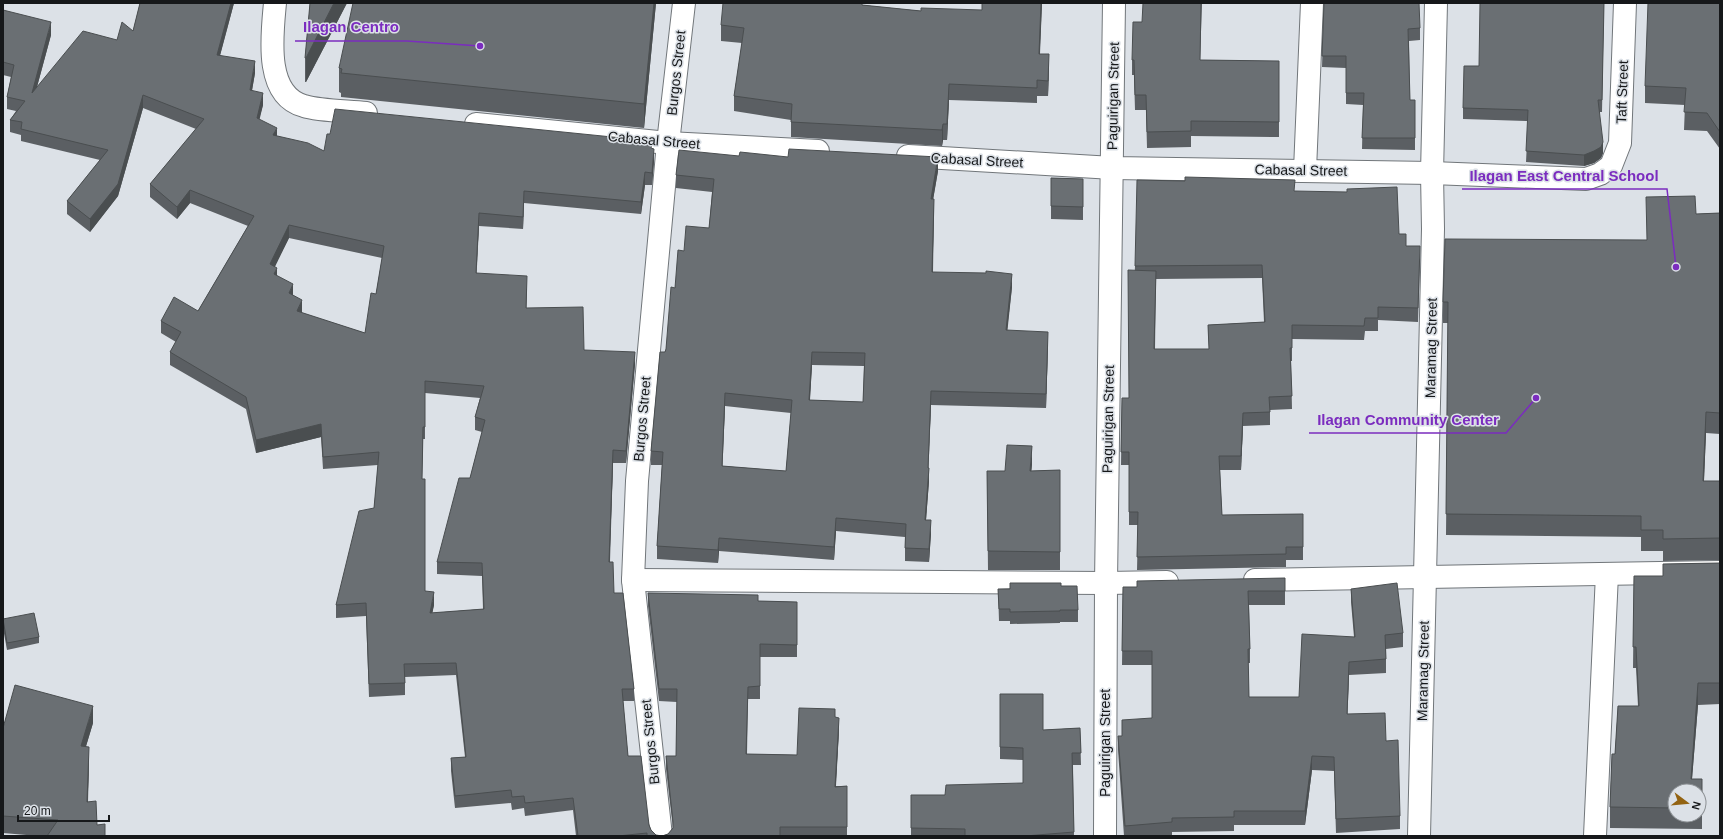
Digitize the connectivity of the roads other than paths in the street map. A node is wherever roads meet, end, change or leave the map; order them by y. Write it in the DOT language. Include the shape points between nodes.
graph roads {
  1 [pos="275,3"];
  2 [pos="684,3"];
  3 [pos="1114,3"];
  4 [pos="1312,3"];
  5 [pos="1436,3"];
  6 [pos="1625,3"];
  7 [pos="386,115"];
  8 [pos="457,122"];
  9 [pos="668,142"];
  10 [pos="835,152"];
  11 [pos="890,155"];
  12 [pos="1112,168"];
  13 [pos="1305,170"];
  14 [pos="1432,173"];
  15 [pos="1600,174"];
  16 [pos="1720,572"];
  17 [pos="1607,574"];
  18 [pos="1425,577"];
  19 [pos="633,580"];
  20 [pos="1234,581"];
  21 [pos="1186,582"];
  22 [pos="1106,583"];
  23 [pos="661,836"];
  24 [pos="1105,836"];
  25 [pos="1419,836"];
  26 [pos="1595,836"];
  1 -- 7 [label="street" via="272,32 274,69 281,88 291,100 304,106"];
  2 -- 9 [label="street, Burgos Street"];
  3 -- 12 [label="street, Paguirigan Street"];
  4 -- 13 [label="street"];
  5 -- 14 [label="street, Maramag Street"];
  6 -- 15 [label="street, Taft Street" via="1620,143 1611,166"];
  8 -- 9 [label="street, Cabasal Street"];
  9 -- 10 [label="street, Cabasal Street"];
  9 -- 19 [label="street, Burgos Street" via="636,481"];
  11 -- 12 [label="street, Cabasal Street"];
  12 -- 13 [label="street, Cabasal Street"];
  12 -- 22 [label="street, Paguirigan Street"];
  13 -- 14 [label="street, Cabasal Street"];
  14 -- 15 [label="street, Cabasal Street" via="1586,179"];
  14 -- 18 [label="street, Maramag Street" via="1433,237"];
  16 -- 17 [label="street"];
  17 -- 18 [label="street"];
  17 -- 26 [label="street"];
  18 -- 20 [label="street"];
  18 -- 25 [label="street, Maramag Street"];
  19 -- 22 [label="street"];
  19 -- 23 [label="street, Burgos Street"];
  21 -- 22 [label="street"];
  22 -- 24 [label="street, Paguirigan Street"];
}
